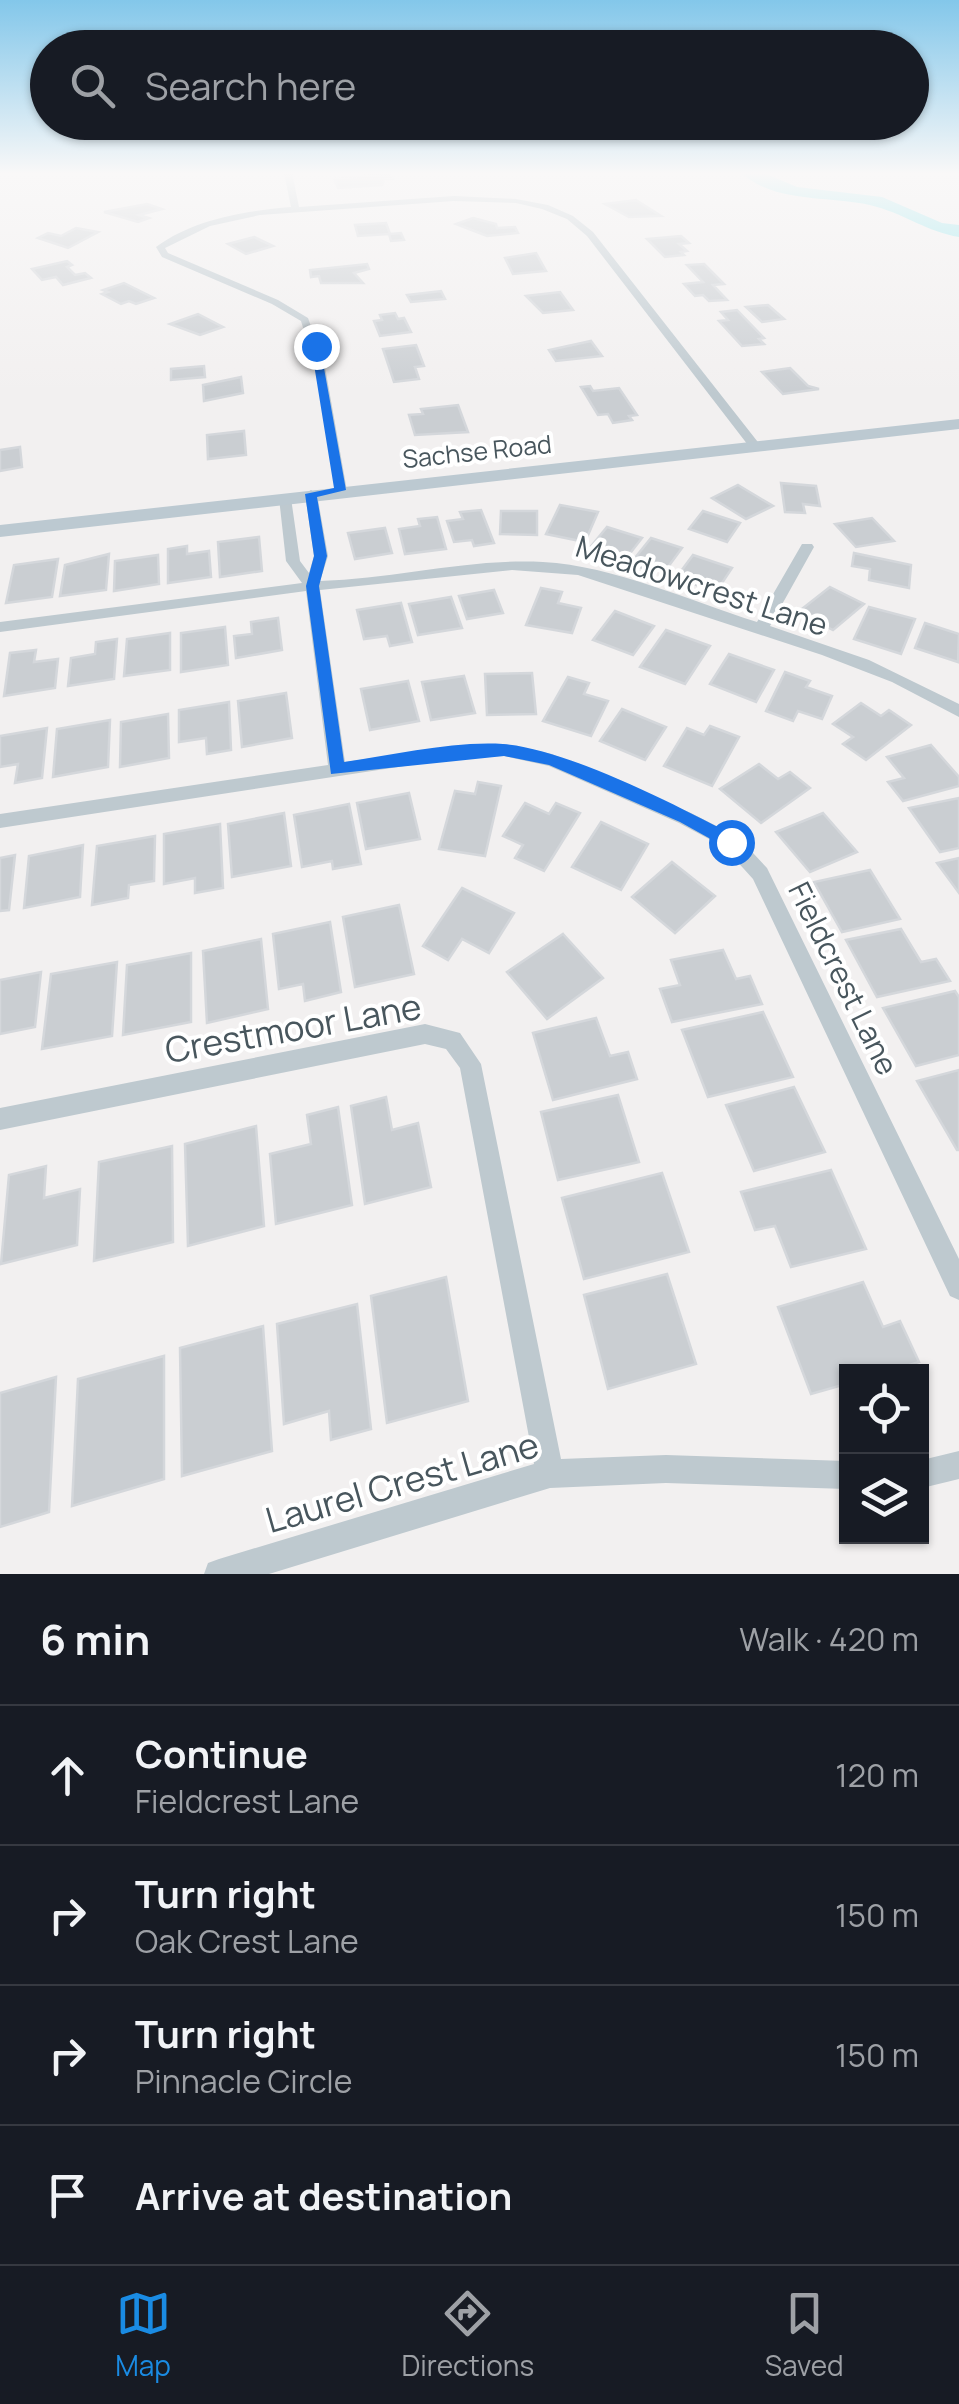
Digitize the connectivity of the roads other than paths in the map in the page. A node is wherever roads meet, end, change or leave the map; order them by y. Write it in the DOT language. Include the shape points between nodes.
graph roads {
  1 [pos="165,246"];
  2 [pos="600,246"];
  3 [pos="959,424"];
  4 [pos="756,446"];
  5 [pos="340,490"];
  6 [pos="310,494"];
  7 [pos="286,498"];
  8 [pos="0,530"];
  9 [pos="807,547"];
  10 [pos="312,586"];
  11 [pos="0,627"];
  12 [pos="761,629"];
  13 [pos="959,710"];
  14 [pos="337,769"];
  15 [pos="0,820"];
  16 [pos="0,1119"];
  17 [pos="959,1287"];
  18 [pos="959,1464"];
  19 [pos="929,1472"];
  20 [pos="550,1474"];
  21 [pos="839,1475"];
  22 [pos="252,1569"];
  23 [pos="219,1574"];
  1 -- 5 [label="street" via="158,250 305,320 323,382"];
  2 -- 4 [label="street"];
  3 -- 4 [label="main road, Sachse Road"];
  4 -- 5 [label="main road, Sachse Road"];
  5 -- 6 [label="main road, Sachse Road"];
  6 -- 7 [label="main road, Sachse Road"];
  6 -- 10 [label="street" via="321,556"];
  7 -- 8 [label="main road, Sachse Road"];
  7 -- 10 [label="street" via="293,560"];
  9 -- 12 [label="street"];
  10 -- 11 [label="street, Meadowcrest Lane"];
  10 -- 12 [label="street, Meadowcrest Lane" via="510,566 557,568"];
  10 -- 14 [label="street"];
  12 -- 13 [label="street, Meadowcrest Lane" via="914,685"];
  14 -- 15 [label="street, Fieldcrest Lane"];
  14 -- 17 [label="street, Fieldcrest Lane" via="504,750 552,760 731,842 760,874"];
  16 -- 20 [label="street, Crestmoor Lane" via="425,1034 452,1040 470,1064"];
  18 -- 19 [label="street"];
  20 -- 21 [label="street, Laurel Crest Lane" via="666,1468"];
  20 -- 22 [label="street, Laurel Crest Lane"];
  22 -- 23 [label="street, Laurel Crest Lane"];
}
